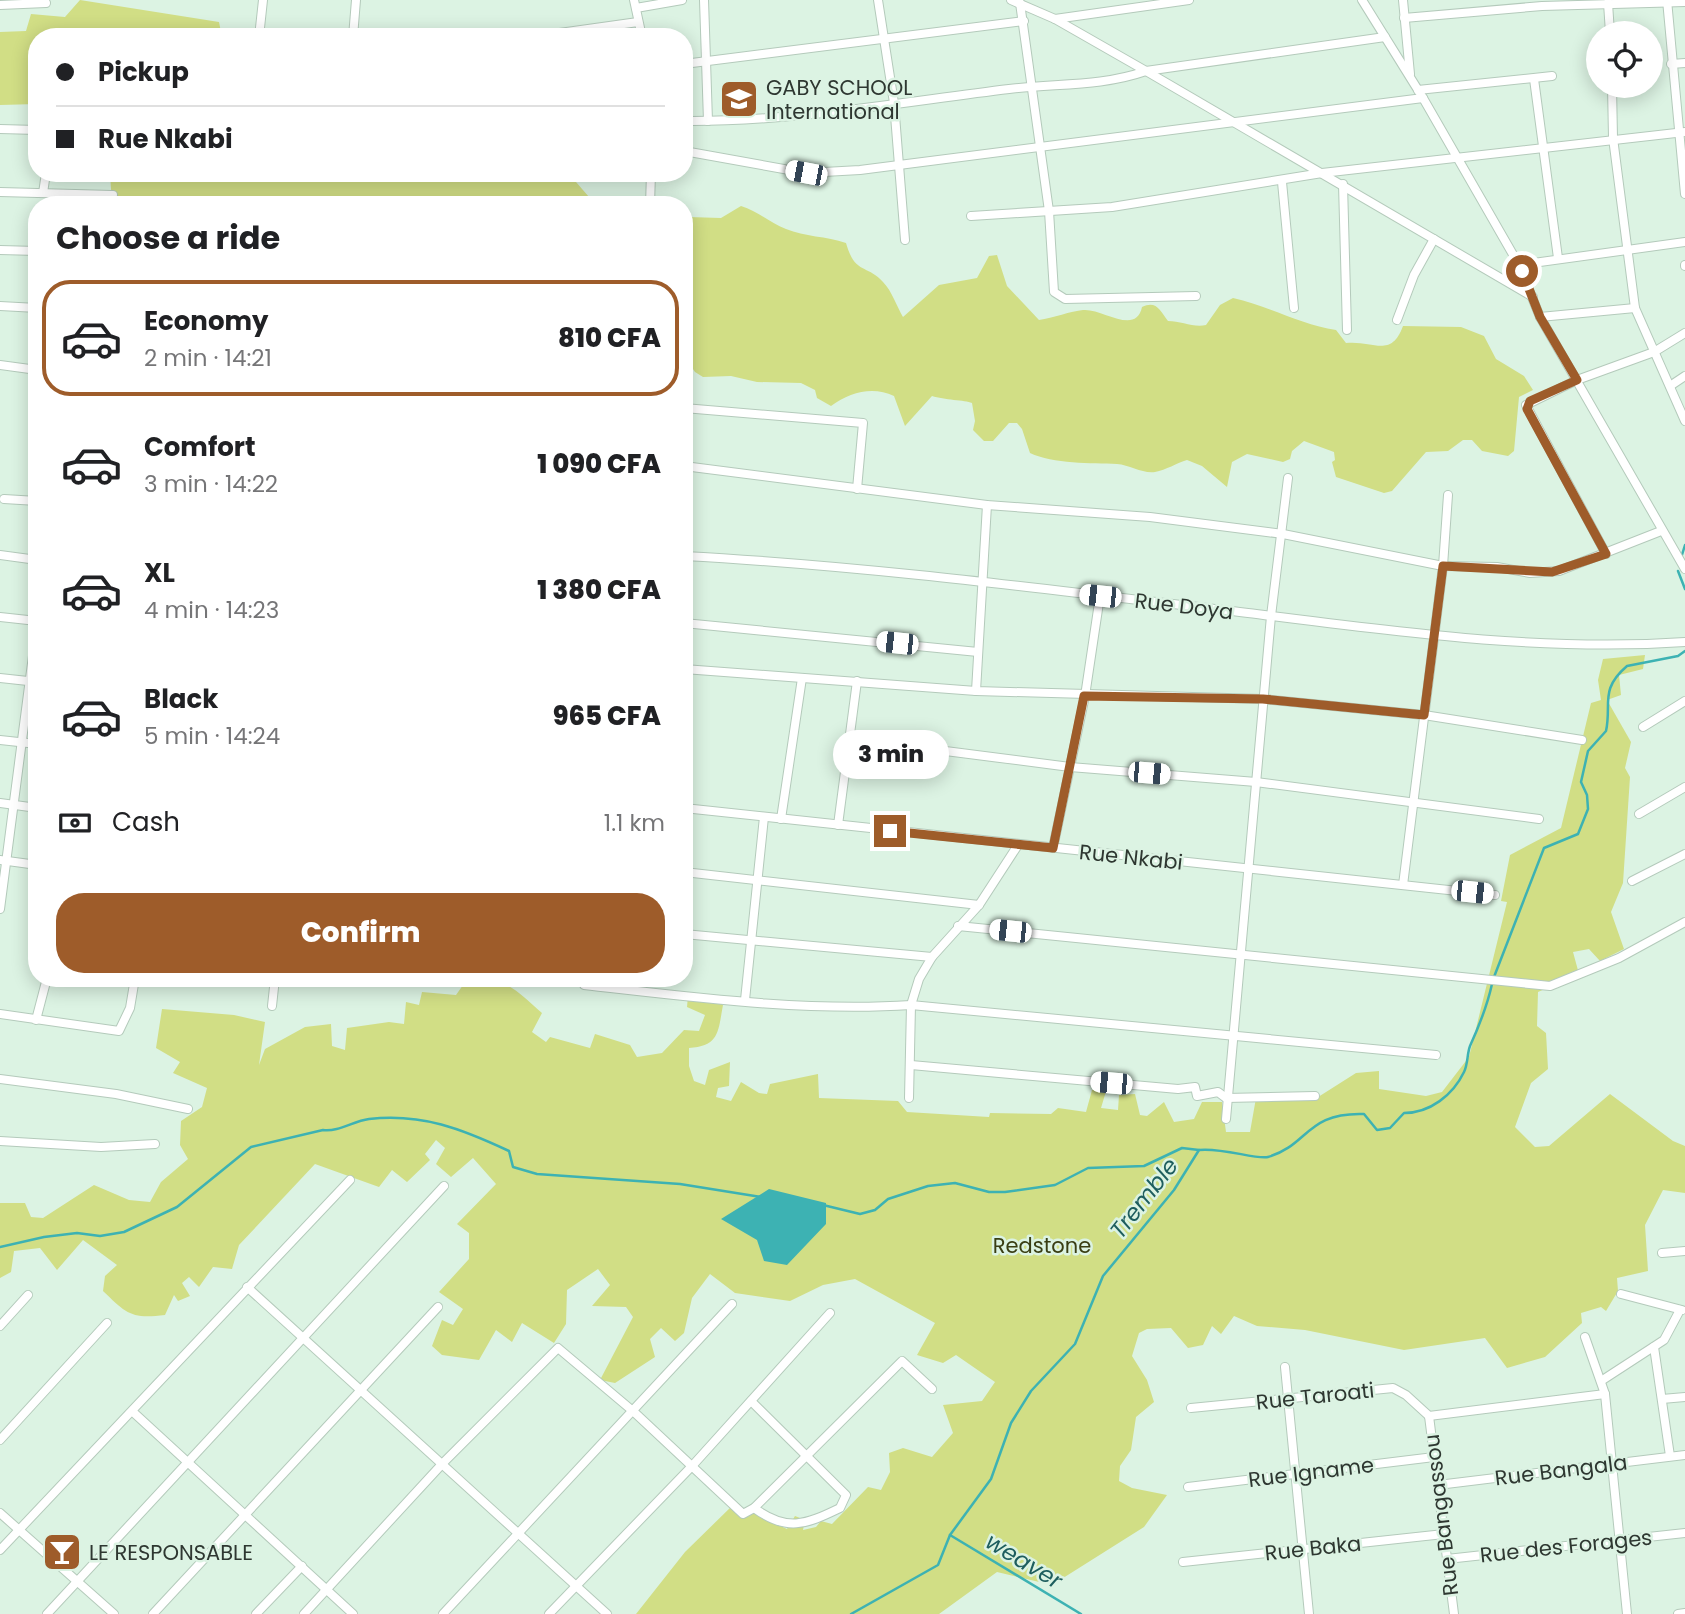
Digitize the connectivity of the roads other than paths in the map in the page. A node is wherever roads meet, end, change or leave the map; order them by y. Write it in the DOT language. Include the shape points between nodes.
graph roads {
  1 [pos="263,0"];
  2 [pos="356,0"];
  3 [pos="682,0"];
  4 [pos="705,0"];
  5 [pos="878,0"];
  6 [pos="1012,0"];
  7 [pos="1189,0"];
  8 [pos="1362,0"];
  9 [pos="1403,0"];
  10 [pos="1480,0"];
  11 [pos="1608,2"];
  12 [pos="1667,2"];
  13 [pos="1685,2"];
  14 [pos="46,3"];
  15 [pos="1020,3"];
  16 [pos="1542,3"];
  17 [pos="635,4"];
  18 [pos="0,5"];
  19 [pos="1482,12"];
  20 [pos="1404,18"];
  21 [pos="1055,19"];
  22 [pos="1024,21"];
  23 [pos="1609,21"];
  24 [pos="638,22"];
  25 [pos="260,28"];
  26 [pos="354,28"];
  27 [pos="595,28"];
  28 [pos="640,28"];
  29 [pos="1384,37"];
  30 [pos="884,40"];
  31 [pos="708,61"];
  32 [pos="693,63"];
  33 [pos="1685,63"];
  34 [pos="1671,64"];
  35 [pos="1146,71"];
  36 [pos="1552,76"];
  37 [pos="1410,77"];
  38 [pos="1534,79"];
  39 [pos="1031,86"];
  40 [pos="1421,94"];
  41 [pos="1612,98"];
  42 [pos="894,103"];
  43 [pos="693,121"];
  44 [pos="708,121"];
  45 [pos="1230,122"];
  46 [pos="0,129"];
  47 [pos="28,130"];
  48 [pos="1681,132"];
  49 [pos="1614,138"];
  50 [pos="1542,146"];
  51 [pos="1040,148"];
  52 [pos="693,153"];
  53 [pos="1457,156"];
  54 [pos="899,166"];
  55 [pos="1322,173"];
  56 [pos="45,182"];
  57 [pos="1282,182"];
  58 [pos="1343,184"];
  59 [pos="0,192"];
  60 [pos="43,193"];
  61 [pos="1685,194"];
  62 [pos="113,195"];
  63 [pos="1049,211"];
  64 [pos="971,216"];
  65 [pos="1434,239"];
  66 [pos="905,240"];
  67 [pos="1685,242"];
  68 [pos="1627,249"];
  69 [pos="0,250"];
  70 [pos="28,251"];
  71 [pos="1558,258"];
  72 [pos="1519,265"];
  73 [pos="1196,296"];
  74 [pos="1533,298"];
  75 [pos="0,306"];
  76 [pos="28,308"];
  77 [pos="1294,308"];
  78 [pos="1635,308"];
  79 [pos="1540,317"];
  80 [pos="1397,320"];
  81 [pos="1347,330"];
  82 [pos="1685,334"];
  83 [pos="1654,352"];
  84 [pos="0,365"];
  85 [pos="28,369"];
  86 [pos="1685,376"];
  87 [pos="1579,384"];
  88 [pos="1671,386"];
  89 [pos="693,409"];
  90 [pos="1685,421"];
  91 [pos="693,467"];
  92 [pos="1288,478"];
  93 [pos="857,489"];
  94 [pos="1448,495"];
  95 [pos="4,499"];
  96 [pos="28,500"];
  97 [pos="987,505"];
  98 [pos="1661,531"];
  99 [pos="1283,534"];
  100 [pos="1606,554"];
  101 [pos="0,555"];
  102 [pos="693,556"];
  103 [pos="28,559"];
  104 [pos="1443,566"];
  105 [pos="1685,569"];
  106 [pos="981,583"];
  107 [pos="1100,596"];
  108 [pos="1270,616"];
  109 [pos="0,617"];
  110 [pos="28,622"];
  111 [pos="693,624"];
  112 [pos="1434,634"];
  113 [pos="1685,642"];
  114 [pos="978,652"];
  115 [pos="693,670"];
  116 [pos="0,678"];
  117 [pos="802,678"];
  118 [pos="28,681"];
  119 [pos="858,681"];
  120 [pos="976,691"];
  121 [pos="1084,696"];
  122 [pos="1263,699"];
  123 [pos="1685,701"];
  124 [pos="28,704"];
  125 [pos="1424,715"];
  126 [pos="1643,727"];
  127 [pos="852,739"];
  128 [pos="0,740"];
  129 [pos="1582,740"];
  130 [pos="20,742"];
  131 [pos="28,743"];
  132 [pos="1070,767"];
  133 [pos="1256,782"];
  134 [pos="1685,787"];
  135 [pos="1412,801"];
  136 [pos="0,803"];
  137 [pos="14,805"];
  138 [pos="28,807"];
  139 [pos="693,809"];
  140 [pos="1639,814"];
  141 [pos="764,817"];
  142 [pos="782,819"];
  143 [pos="1539,819"];
  144 [pos="838,825"];
  145 [pos="1018,845"];
  146 [pos="1053,848"];
  147 [pos="1685,854"];
  148 [pos="3,860"];
  149 [pos="28,864"];
  150 [pos="1248,870"];
  151 [pos="693,873"];
  152 [pos="757,879"];
  153 [pos="1632,881"];
  154 [pos="1403,885"];
  155 [pos="1495,895"];
  156 [pos="979,905"];
  157 [pos="0,909"];
  158 [pos="1685,922"];
  159 [pos="958,926"];
  160 [pos="693,935"];
  161 [pos="751,941"];
  162 [pos="1239,956"];
  163 [pos="932,957"];
  164 [pos="45,987"];
  165 [pos="134,987"];
  166 [pos="274,987"];
  167 [pos="605,987"];
  168 [pos="745,1000"];
  169 [pos="911,1005"];
  170 [pos="272,1006"];
  171 [pos="0,1014"];
  172 [pos="36,1020"];
  173 [pos="1231,1036"];
  174 [pos="1436,1055"];
  175 [pos="911,1065"];
  176 [pos="0,1079"];
  177 [pos="1315,1096"];
  178 [pos="909,1098"];
  179 [pos="1226,1098"];
  180 [pos="188,1110"];
  181 [pos="1226,1119"];
  182 [pos="0,1141"];
  183 [pos="155,1144"];
  184 [pos="350,1180"];
  185 [pos="444,1186"];
  186 [pos="1685,1251"];
  187 [pos="1662,1252"];
  188 [pos="247,1287"];
  189 [pos="1621,1294"];
  190 [pos="28,1295"];
  191 [pos="732,1304"];
  192 [pos="438,1307"];
  193 [pos="1683,1310"];
  194 [pos="830,1313"];
  195 [pos="107,1323"];
  196 [pos="0,1326"];
  197 [pos="304,1337"];
  198 [pos="1585,1337"];
  199 [pos="1654,1346"];
  200 [pos="1285,1367"];
  201 [pos="1601,1381"];
  202 [pos="932,1390"];
  203 [pos="360,1391"];
  204 [pos="1605,1394"];
  205 [pos="1685,1397"];
  206 [pos="1288,1398"];
  207 [pos="1662,1399"];
  208 [pos="751,1401"];
  209 [pos="1191,1408"];
  210 [pos="133,1412"];
  211 [pos="634,1412"];
  212 [pos="1429,1416"];
  213 [pos="0,1440"];
  214 [pos="805,1454"];
  215 [pos="1685,1455"];
  216 [pos="1670,1456"];
  217 [pos="1434,1457"];
  218 [pos="189,1461"];
  219 [pos="443,1463"];
  220 [pos="1612,1463"];
  221 [pos="693,1465"];
  222 [pos="1295,1474"];
  223 [pos="1438,1485"];
  224 [pos="1188,1487"];
  225 [pos="754,1508"];
  226 [pos="0,1513"];
  227 [pos="247,1514"];
  228 [pos="19,1529"];
  229 [pos="519,1534"];
  230 [pos="1444,1534"];
  231 [pos="1685,1534"];
  232 [pos="1619,1541"];
  233 [pos="1303,1549"];
  234 [pos="0,1550"];
  235 [pos="1447,1559"];
  236 [pos="1183,1562"];
  237 [pos="302,1566"];
  238 [pos="77,1581"];
  239 [pos="576,1585"];
  240 [pos="327,1590"];
  241 [pos="1685,1613"];
  242 [pos="47,1614"];
  243 [pos="114,1614"];
  244 [pos="153,1614"];
  245 [pos="256,1614"];
  246 [pos="304,1614"];
  247 [pos="353,1614"];
  248 [pos="443,1614"];
  249 [pos="549,1614"];
  250 [pos="607,1614"];
  251 [pos="1309,1614"];
  252 [pos="1454,1614"];
  253 [pos="1627,1614"];
  254 [pos="1678,1614"];
  1 -- 25 [label="street"];
  2 -- 26 [label="street"];
  3 -- 17 [label="street"];
  4 -- 31 [label="street"];
  5 -- 30 [label="street"];
  6 -- 15 [label="street"];
  7 -- 21 [label="street"];
  8 -- 29 [label="street"];
  9 -- 20 [label="street"];
  10 -- 19 [label="street"];
  11 -- 12 [label="street"];
  11 -- 16 [label="street"];
  11 -- 23 [label="street"];
  12 -- 13 [label="street"];
  12 -- 34 [label="street"];
  14 -- 18 [label="street"];
  15 -- 21 [label="street"];
  15 -- 22 [label="street"];
  16 -- 19 [label="street"];
  17 -- 24 [label="street"];
  19 -- 20 [label="street"];
  20 -- 37 [label="street"];
  21 -- 35 [label="street"];
  22 -- 30 [label="street"];
  22 -- 39 [label="street"];
  24 -- 27 [label="street"];
  24 -- 28 [label="street"];
  29 -- 35 [label="street"];
  29 -- 37 [label="street"];
  30 -- 31 [label="street"];
  30 -- 42 [label="street"];
  31 -- 32 [label="street"];
  31 -- 44 [label="street"];
  33 -- 34 [label="street"];
  34 -- 48 [label="street"];
  35 -- 39 [label="street" via="1092,85"];
  35 -- 45 [label="street"];
  36 -- 38 [label="street"];
  37 -- 40 [label="street"];
  38 -- 40 [label="street"];
  38 -- 50 [label="street"];
  39 -- 42 [label="street"];
  39 -- 51 [label="street"];
  40 -- 45 [label="street"];
  40 -- 53 [label="street"];
  41 -- 49 [label="street"];
  42 -- 44 [label="street"];
  42 -- 54 [label="street"];
  43 -- 44 [label="street"];
  45 -- 51 [label="street"];
  45 -- 55 [label="street"];
  46 -- 47 [label="street"];
  48 -- 49 [label="street"];
  48 -- 61 [label="street"];
  49 -- 50 [label="street"];
  49 -- 68 [label="street"];
  50 -- 53 [label="street"];
  50 -- 71 [label="street"];
  51 -- 54 [label="street"];
  51 -- 63 [label="street"];
  52 -- 54 [label="street" via="806,173"];
  53 -- 55 [label="street"];
  53 -- 72 [label="street"];
  54 -- 66 [label="street"];
  55 -- 57 [label="street"];
  55 -- 58 [label="street"];
  56 -- 60 [label="street"];
  57 -- 63 [label="street" via="1112,207"];
  57 -- 77 [label="street"];
  58 -- 65 [label="street"];
  58 -- 81 [label="street"];
  59 -- 60 [label="street"];
  60 -- 62 [label="street"];
  63 -- 64 [label="street"];
  63 -- 73 [label="street" via="1053,288 1058,296"];
  65 -- 74 [label="street"];
  65 -- 80 [label="street"];
  67 -- 68 [label="street"];
  68 -- 71 [label="street"];
  68 -- 78 [label="street"];
  69 -- 70 [label="street"];
  71 -- 72 [label="street"];
  72 -- 74 [label="street"];
  74 -- 79 [label="street"];
  75 -- 76 [label="street"];
  78 -- 79 [label="street"];
  78 -- 83 [label="street"];
  79 -- 87 [label="street"];
  82 -- 83 [label="street"];
  83 -- 87 [label="street"];
  83 -- 88 [label="street"];
  84 -- 85 [label="street"];
  86 -- 88 [label="street"];
  87 -- 98 [label="street"];
  87 -- 100 [label="street" via="1530,401 1527,409"];
  88 -- 90 [label="street"];
  89 -- 93 [label="street" via="863,424"];
  91 -- 93 [label="street"];
  92 -- 99 [label="street"];
  93 -- 97 [label="street"];
  94 -- 104 [label="street"];
  95 -- 96 [label="street"];
  97 -- 99 [label="street" via="1150,517"];
  97 -- 106 [label="street"];
  98 -- 100 [label="street"];
  98 -- 105 [label="street"];
  99 -- 104 [label="street"];
  99 -- 108 [label="street"];
  100 -- 104 [label="street" via="1552,572"];
  101 -- 103 [label="street"];
  102 -- 106 [label="street, Rue Doya"];
  104 -- 112 [label="street"];
  106 -- 107 [label="street, Rue Doya"];
  106 -- 114 [label="street"];
  107 -- 108 [label="street, Rue Doya"];
  107 -- 121 [label="street"];
  108 -- 112 [label="street, Rue Doya"];
  108 -- 122 [label="street"];
  109 -- 110 [label="street"];
  111 -- 114 [label="street"];
  112 -- 113 [label="street, Rue Doya" via="1579,646"];
  112 -- 125 [label="street"];
  114 -- 120 [label="street"];
  115 -- 117 [label="street"];
  116 -- 118 [label="street"];
  117 -- 119 [label="street"];
  117 -- 142 [label="street"];
  119 -- 120 [label="street"];
  119 -- 127 [label="street"];
  120 -- 121 [label="street"];
  121 -- 122 [label="street"];
  121 -- 132 [label="street"];
  122 -- 125 [label="street"];
  122 -- 133 [label="street"];
  123 -- 126 [label="street"];
  124 -- 130 [label="street"];
  125 -- 129 [label="street"];
  125 -- 135 [label="street"];
  127 -- 132 [label="street"];
  127 -- 144 [label="street"];
  128 -- 130 [label="street"];
  130 -- 131 [label="street"];
  130 -- 137 [label="street"];
  132 -- 133 [label="street"];
  132 -- 146 [label="street"];
  133 -- 135 [label="street"];
  133 -- 150 [label="street"];
  134 -- 140 [label="street"];
  135 -- 143 [label="street"];
  135 -- 154 [label="street"];
  136 -- 137 [label="street"];
  137 -- 138 [label="street"];
  137 -- 148 [label="street"];
  139 -- 141 [label="street, Rue Nkabi"];
  141 -- 142 [label="street, Rue Nkabi"];
  141 -- 152 [label="street"];
  142 -- 144 [label="street, Rue Nkabi"];
  144 -- 145 [label="street, Rue Nkabi"];
  145 -- 146 [label="street, Rue Nkabi"];
  145 -- 156 [label="street"];
  146 -- 150 [label="street, Rue Nkabi"];
  147 -- 153 [label="street"];
  148 -- 149 [label="street"];
  148 -- 157 [label="street"];
  150 -- 154 [label="street, Rue Nkabi"];
  150 -- 162 [label="street"];
  151 -- 152 [label="street"];
  152 -- 156 [label="street"];
  152 -- 161 [label="street"];
  154 -- 155 [label="street, Rue Nkabi"];
  156 -- 159 [label="street"];
  158 -- 162 [label="street" via="1619,958 1550,986"];
  159 -- 162 [label="street"];
  159 -- 163 [label="street"];
  160 -- 161 [label="street"];
  161 -- 163 [label="street"];
  161 -- 168 [label="street"];
  162 -- 173 [label="street"];
  163 -- 169 [label="street"];
  164 -- 172 [label="street"];
  165 -- 172 [label="street" via="119,1031"];
  166 -- 170 [label="street"];
  167 -- 168 [label="street"];
  168 -- 169 [label="street" via="871,1008"];
  169 -- 173 [label="street"];
  169 -- 175 [label="street"];
  171 -- 172 [label="street"];
  173 -- 174 [label="street"];
  173 -- 179 [label="street"];
  175 -- 178 [label="street"];
  175 -- 179 [label="street" via="1178,1089 1189,1086 1195,1087 1197,1096 1218,1092"];
  176 -- 180 [label="street" via="116,1094"];
  177 -- 179 [label="street"];
  179 -- 181 [label="street"];
  182 -- 183 [label="street" via="101,1147"];
  184 -- 188 [label="street"];
  185 -- 197 [label="street"];
  186 -- 187 [label="street"];
  188 -- 197 [label="street"];
  188 -- 210 [label="street"];
  189 -- 193 [label="street"];
  190 -- 196 [label="street"];
  191 -- 211 [label="street"];
  192 -- 203 [label="street"];
  193 -- 199 [label="street" via="1670,1334"];
  194 -- 208 [label="street"];
  195 -- 213 [label="street"];
  197 -- 203 [label="street"];
  197 -- 218 [label="street"];
  198 -- 201 [label="street"];
  199 -- 201 [label="street"];
  199 -- 207 [label="street"];
  200 -- 206 [label="street"];
  201 -- 204 [label="street"];
  202 -- 214 [label="street" via="902,1361"];
  203 -- 219 [label="street"];
  203 -- 227 [label="street"];
  204 -- 212 [label="street"];
  204 -- 220 [label="street"];
  205 -- 207 [label="street"];
  206 -- 209 [label="street, Rue Taroati"];
  206 -- 212 [label="street, Rue Taroati" via="1393,1388"];
  206 -- 222 [label="street"];
  207 -- 216 [label="street"];
  208 -- 214 [label="street"];
  208 -- 221 [label="street"];
  210 -- 218 [label="street"];
  210 -- 228 [label="street"];
  211 -- 219 [label="street" via="558,1349"];
  211 -- 221 [label="street"];
  211 -- 229 [label="street"];
  212 -- 217 [label="street, Rue Bangassou"];
  214 -- 225 [label="street"];
  214 -- 225 [label="street" via="846,1495 840,1508 791,1525 767,1518"];
  215 -- 216 [label="street, Rue Bangala"];
  216 -- 220 [label="street, Rue Bangala"];
  217 -- 222 [label="street, Rue Igname"];
  217 -- 223 [label="street, Rue Bangassou"];
  218 -- 227 [label="street"];
  218 -- 238 [label="street"];
  219 -- 229 [label="street"];
  219 -- 240 [label="street"];
  220 -- 223 [label="street, Rue Bangala"];
  220 -- 232 [label="street"];
  221 -- 225 [label="street" via="739,1513"];
  221 -- 239 [label="street"];
  222 -- 224 [label="street, Rue Igname"];
  222 -- 233 [label="street"];
  223 -- 230 [label="street, Rue Bangassou"];
  226 -- 228 [label="street"];
  227 -- 237 [label="street"];
  227 -- 244 [label="street"];
  228 -- 234 [label="street"];
  228 -- 238 [label="street"];
  229 -- 239 [label="street"];
  229 -- 248 [label="street"];
  230 -- 233 [label="street, Rue Baka"];
  230 -- 235 [label="street, Rue Bangassou"];
  231 -- 232 [label="street, Rue des Forages"];
  232 -- 235 [label="street, Rue des Forages"];
  232 -- 253 [label="street"];
  233 -- 236 [label="street, Rue Baka"];
  233 -- 251 [label="street"];
  235 -- 252 [label="street, Rue Bangassou"];
  237 -- 240 [label="street"];
  237 -- 245 [label="street"];
  238 -- 242 [label="street"];
  238 -- 243 [label="street"];
  239 -- 249 [label="street"];
  239 -- 250 [label="street"];
  240 -- 246 [label="street"];
  240 -- 247 [label="street"];
  241 -- 254 [label="street"];
}
